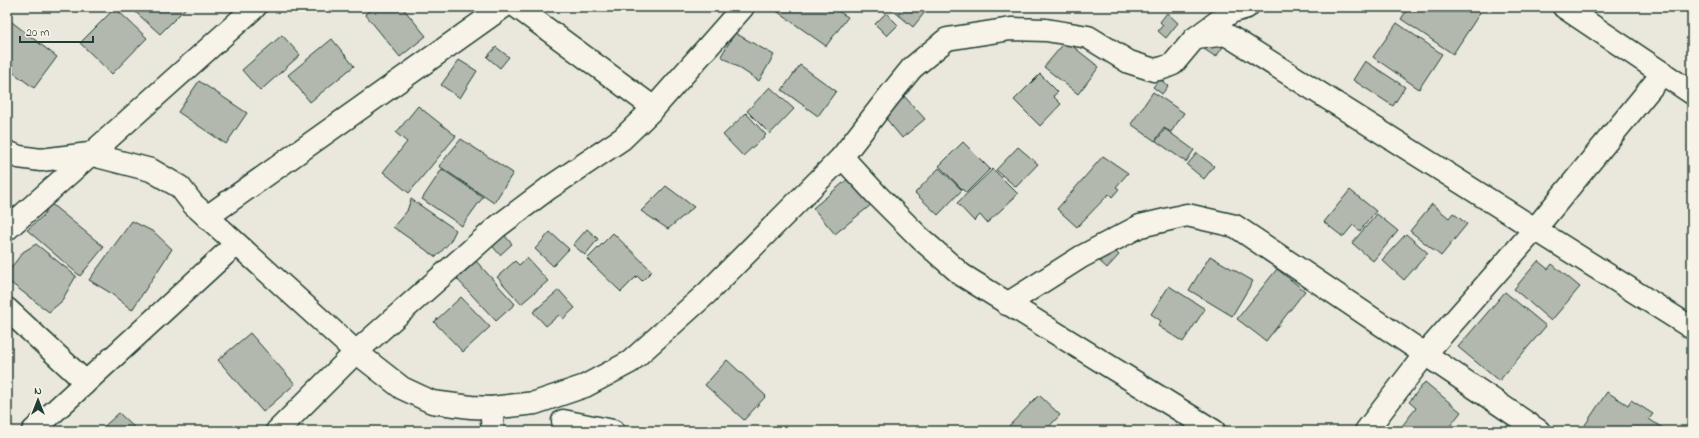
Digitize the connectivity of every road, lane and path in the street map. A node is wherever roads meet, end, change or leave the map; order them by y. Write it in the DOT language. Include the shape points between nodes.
graph roads {
  1 [pos="255,7"];
  2 [pos="503,7"];
  3 [pos="516,7"];
  4 [pos="743,7"];
  5 [pos="1247,7"];
  6 [pos="1564,7"];
  7 [pos="1194,39"];
  8 [pos="1663,73"];
  9 [pos="1692,93"];
  10 [pos="654,108"];
  11 [pos="7,152"];
  12 [pos="89,154"];
  13 [pos="842,157"];
  14 [pos="207,217"];
  15 [pos="1535,229"];
  16 [pos="7,230"];
  17 [pos="236,244"];
  18 [pos="1007,304"];
  19 [pos="7,309"];
  20 [pos="1692,328"];
  21 [pos="356,352"];
  22 [pos="1426,353"];
  23 [pos="84,384"];
  24 [pos="534,403"];
  25 [pos="491,408"];
  26 [pos="566,426"];
  27 [pos="32,431"];
  28 [pos="277,431"];
  29 [pos="493,431"];
  30 [pos="613,431"];
  31 [pos="1214,431"];
  32 [pos="1366,431"];
  33 [pos="1539,431"];
  1 -- 12 [label="street"];
  2 -- 14 [label="street"];
  3 -- 10 [label="street"];
  4 -- 10 [label="street"];
  5 -- 7 [label="street" via="1231,12"];
  6 -- 8 [label="street"];
  7 -- 13 [label="street" via="1173,64 1154,70 1129,62 1088,37 1046,30 1011,29 947,39 912,68"];
  7 -- 15 [label="street" via="1224,34 1232,38"];
  8 -- 9 [label="street"];
  8 -- 15 [label="street"];
  10 -- 21 [label="street" via="622,139 497,227"];
  11 -- 12 [label="street" via="19,157 41,160"];
  12 -- 14 [label="street" via="151,170 180,187"];
  12 -- 16 [label="street"];
  13 -- 18 [label="street" via="920,238 962,274"];
  13 -- 24 [label="street" via="706,293 630,362 585,386"];
  14 -- 17 [label="street"];
  15 -- 20 [label="street"];
  15 -- 22 [label="street"];
  17 -- 21 [label="street"];
  17 -- 23 [label="street"];
  18 -- 22 [label="street" via="1081,257 1140,226 1187,215 1235,226"];
  18 -- 31 [label="street"];
  19 -- 23 [label="street" via="78,375"];
  21 -- 25 [label="street" via="402,388 432,402"];
  21 -- 28 [label="street"];
  22 -- 32 [label="street"];
  22 -- 33 [label="street"];
  23 -- 27 [label="street"];
  24 -- 25 [label="street"];
  24 -- 26 [label="street"];
  25 -- 29 [label="street"];
  26 -- 30 [label="street"];
}
